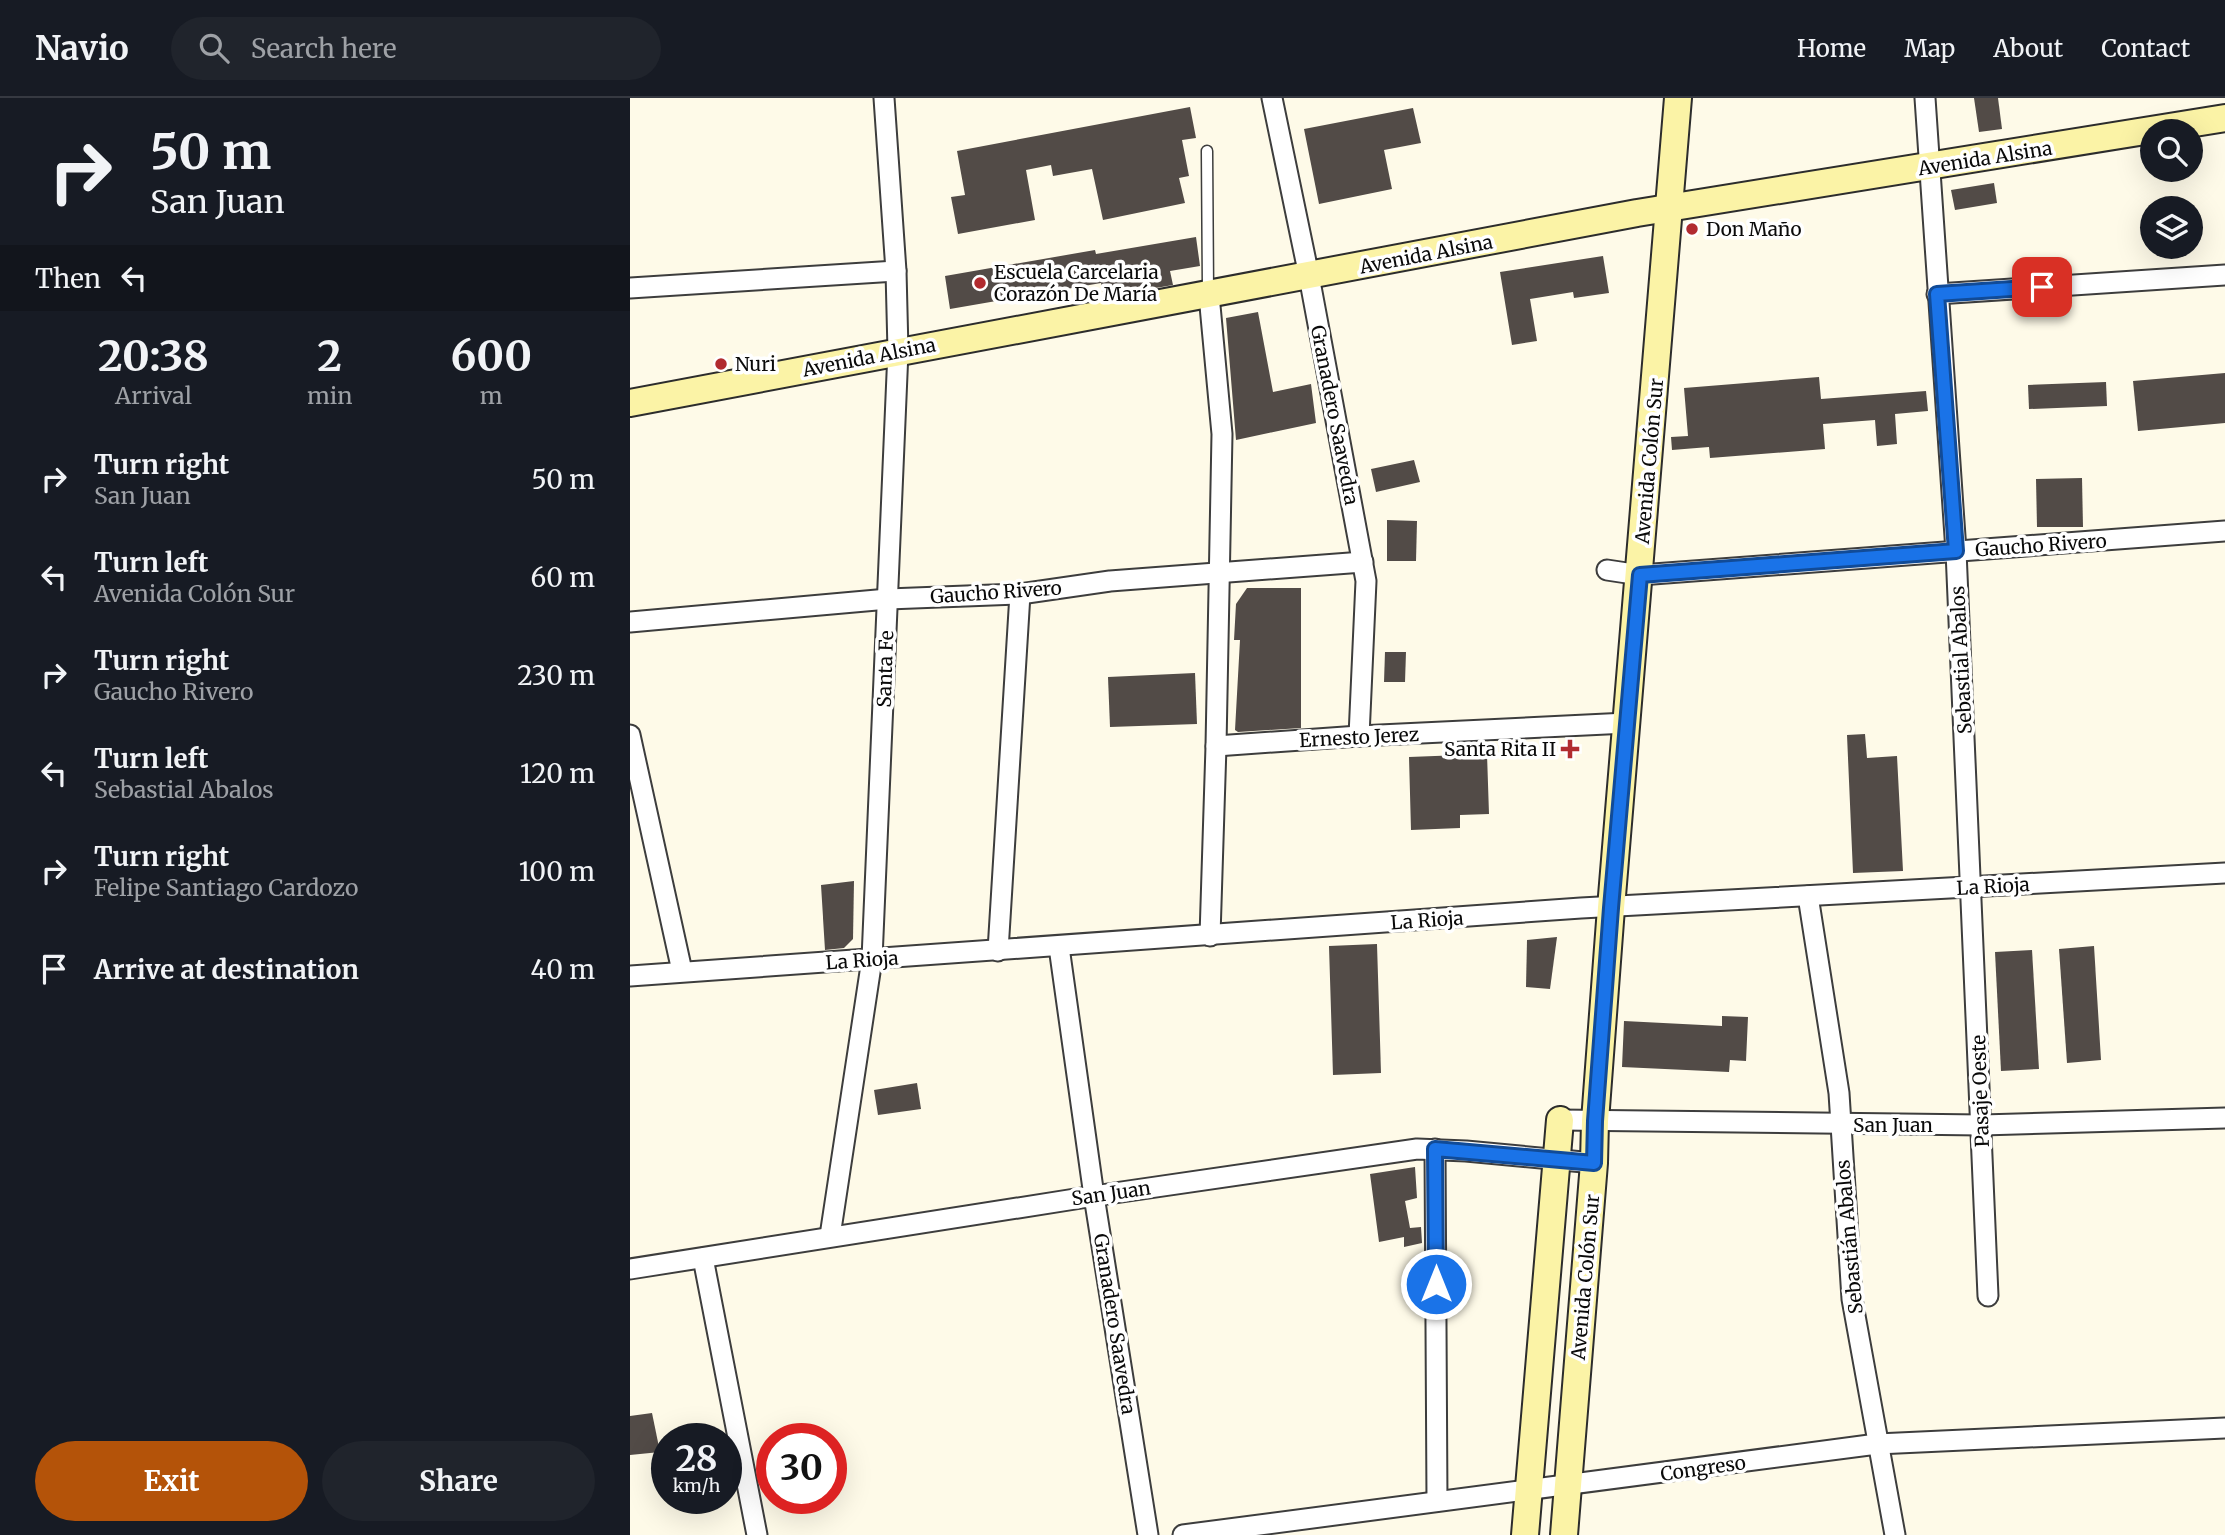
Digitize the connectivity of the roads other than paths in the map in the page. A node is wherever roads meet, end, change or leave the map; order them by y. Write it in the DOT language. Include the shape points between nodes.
graph roads {
  1 [pos="884,98"];
  2 [pos="1272,98"];
  3 [pos="1678,98"];
  4 [pos="1925,98"];
  5 [pos="2225,118"];
  6 [pos="1207,151"];
  7 [pos="1930,167"];
  8 [pos="1669,209"];
  9 [pos="896,271"];
  10 [pos="2225,275"];
  11 [pos="1309,276"];
  12 [pos="630,288"];
  13 [pos="1937,294"];
  14 [pos="1209,295"];
  15 [pos="898,351"];
  16 [pos="630,403"];
  17 [pos="2225,531"];
  18 [pos="1956,551"];
  19 [pos="1363,562"];
  20 [pos="1607,570"];
  21 [pos="1219,574"];
  22 [pos="1640,575"];
  23 [pos="1020,593"];
  24 [pos="888,599"];
  25 [pos="630,622"];
  26 [pos="1627,723"];
  27 [pos="630,735"];
  28 [pos="1359,736"];
  29 [pos="1216,746"];
  30 [pos="2225,873"];
  31 [pos="1972,887"];
  32 [pos="1808,897"];
  33 [pos="1611,908"];
  34 [pos="1210,936"];
  35 [pos="1059,947"];
  36 [pos="999,951"];
  37 [pos="872,959"];
  38 [pos="682,971"];
  39 [pos="630,976"];
  40 [pos="2225,1118"];
  41 [pos="1560,1120"];
  42 [pos="1595,1121"];
  43 [pos="1840,1124"];
  44 [pos="1982,1125"];
  45 [pos="1435,1149"];
  46 [pos="1556,1160"];
  47 [pos="1594,1163"];
  48 [pos="1094,1196"];
  49 [pos="830,1236"];
  50 [pos="703,1258"];
  51 [pos="630,1269"];
  52 [pos="1988,1296"];
  53 [pos="2225,1428"];
  54 [pos="1877,1444"];
  55 [pos="1568,1486"];
  56 [pos="1529,1488"];
  57 [pos="1437,1501"];
  58 [pos="757,1535"];
  59 [pos="1148,1535"];
  60 [pos="1183,1535"];
  61 [pos="1525,1535"];
  62 [pos="1564,1535"];
  63 [pos="1895,1535"];
  1 -- 9 [label="street, Santa Fe"];
  2 -- 11 [label="street, Granadero Saavedra"];
  3 -- 8 [label="main road, Avenida Colón Sur"];
  4 -- 7 [label="street, Sebastial Abalos"];
  5 -- 7 [label="main road, Avenida Alsina"];
  6 -- 14 [label="lane"];
  7 -- 8 [label="main road, Avenida Alsina"];
  7 -- 13 [label="street, Sebastial Abalos"];
  8 -- 11 [label="main road, Avenida Alsina"];
  8 -- 22 [label="main road, Avenida Colón Sur"];
  9 -- 12 [label="street"];
  9 -- 15 [label="street, Santa Fe"];
  10 -- 13 [label="street"];
  11 -- 14 [label="main road, Avenida Alsina"];
  11 -- 19 [label="street, Granadero Saavedra"];
  13 -- 18 [label="street, Sebastial Abalos"];
  14 -- 15 [label="main road, Avenida Alsina"];
  14 -- 21 [label="street" via="1222,433"];
  15 -- 16 [label="main road, Avenida Alsina"];
  15 -- 24 [label="street, Santa Fe"];
  17 -- 18 [label="street, Gaucho Rivero"];
  18 -- 22 [label="street, Gaucho Rivero"];
  18 -- 31 [label="street, Sebastial Abalos"];
  19 -- 21 [label="street, Gaucho Rivero"];
  19 -- 28 [label="street, Granadero Saavedra" via="1366,599"];
  20 -- 22 [label="street, Gaucho Rivero"];
  21 -- 23 [label="street, Gaucho Rivero"];
  21 -- 29 [label="street"];
  22 -- 26 [label="main road, Avenida Colón Sur"];
  23 -- 24 [label="street, Gaucho Rivero"];
  23 -- 36 [label="street"];
  24 -- 25 [label="street, Gaucho Rivero"];
  24 -- 37 [label="street, Santa Fe"];
  26 -- 28 [label="street, Ernesto Jerez"];
  26 -- 33 [label="main road, Avenida Colón Sur"];
  27 -- 38 [label="street"];
  28 -- 29 [label="street, Ernesto Jerez"];
  29 -- 34 [label="street"];
  30 -- 31 [label="street, La Rioja"];
  31 -- 32 [label="street, La Rioja"];
  31 -- 44 [label="street, Pasaje Oeste"];
  32 -- 33 [label="street, La Rioja"];
  32 -- 43 [label="street, Sebastián Abalos"];
  33 -- 34 [label="street, La Rioja"];
  33 -- 42 [label="main road, Avenida Colón Sur"];
  34 -- 35 [label="street, La Rioja"];
  35 -- 36 [label="street, La Rioja"];
  35 -- 48 [label="street, Granadero Saavedra"];
  36 -- 37 [label="street, La Rioja"];
  37 -- 38 [label="street, La Rioja"];
  37 -- 49 [label="street, Santa Fe"];
  38 -- 39 [label="street, La Rioja"];
  40 -- 44 [label="street, San Juan"];
  41 -- 42 [label="street, San Juan"];
  41 -- 46 [label="main road, Avenida Colón Sur"];
  42 -- 43 [label="street, San Juan"];
  42 -- 47 [label="main road, Avenida Colón Sur"];
  43 -- 44 [label="street, San Juan"];
  43 -- 54 [label="street, Sebastián Abalos" via="1850,1280"];
  44 -- 52 [label="street, Pasaje Oeste"];
  45 -- 46 [label="street, San Juan"];
  45 -- 48 [label="street, San Juan"];
  45 -- 57 [label="street"];
  46 -- 47 [label="street, San Juan"];
  46 -- 56 [label="main road, Avenida Colón Sur"];
  47 -- 55 [label="main road, Avenida Colón Sur"];
  48 -- 49 [label="street, San Juan"];
  48 -- 59 [label="street, Granadero Saavedra"];
  49 -- 50 [label="street, San Juan"];
  50 -- 51 [label="street, San Juan"];
  50 -- 58 [label="street"];
  53 -- 54 [label="street, Congreso"];
  54 -- 55 [label="street, Congreso"];
  54 -- 63 [label="street, Sebastián Abalos"];
  55 -- 56 [label="street, Congreso"];
  55 -- 62 [label="main road, Avenida Colón Sur"];
  56 -- 57 [label="street, Congreso"];
  56 -- 61 [label="main road, Avenida Colón Sur"];
  57 -- 60 [label="street, Congreso"];
}
